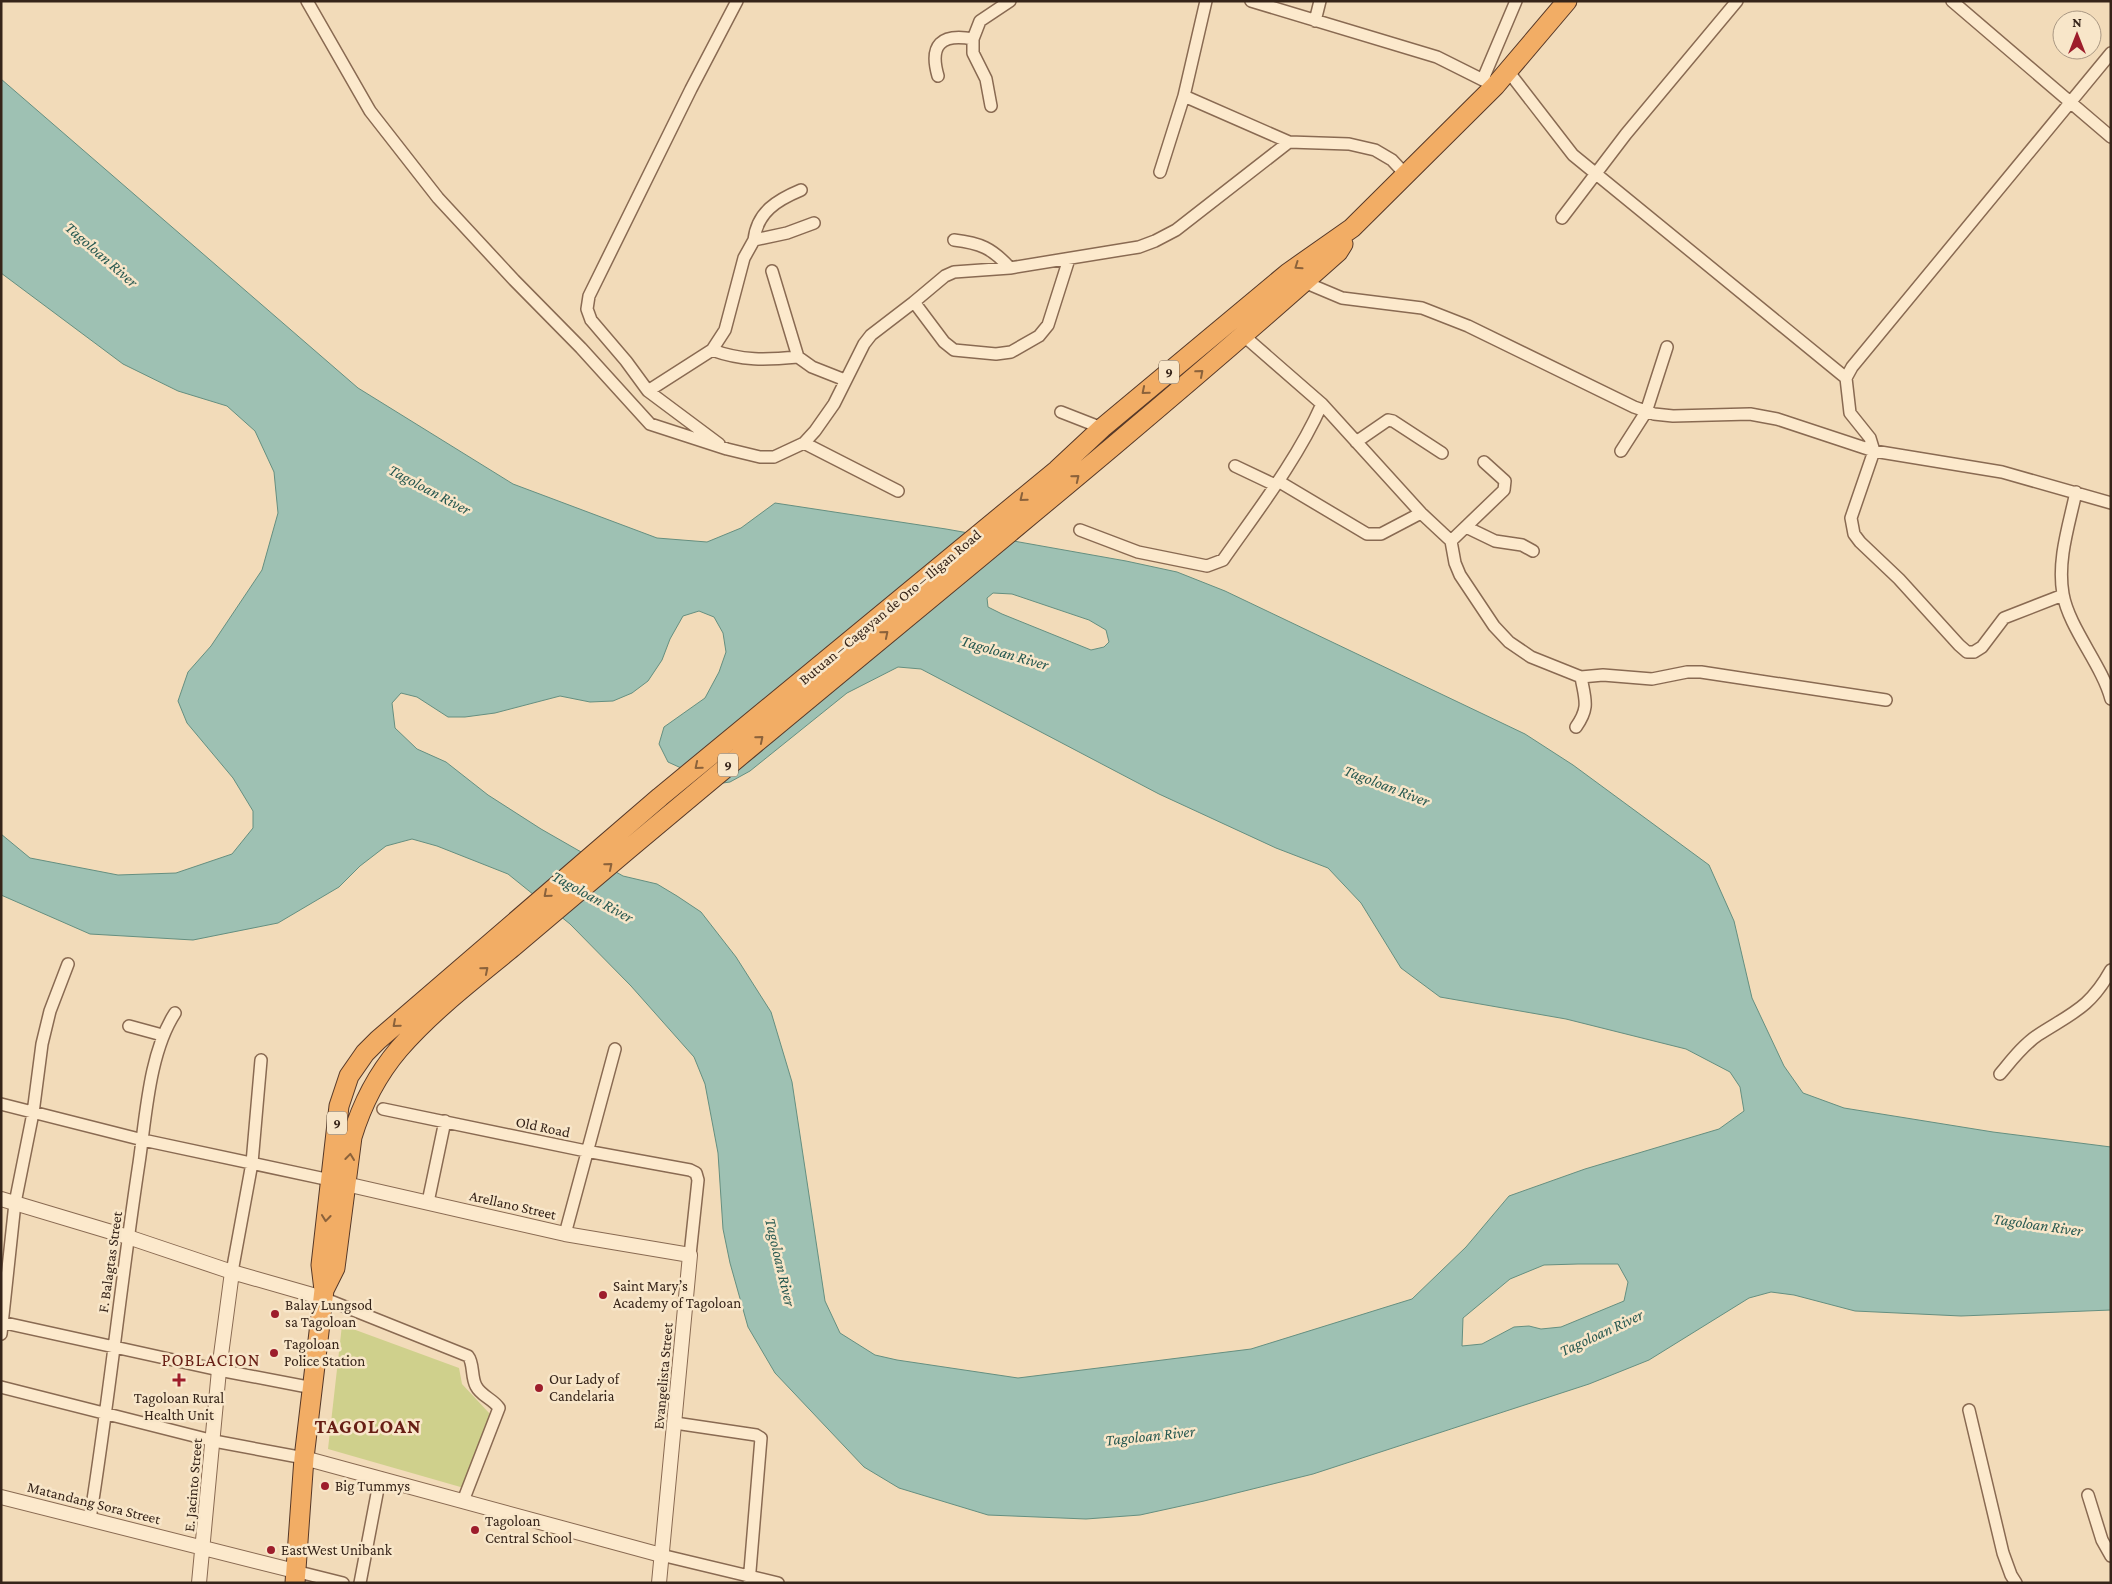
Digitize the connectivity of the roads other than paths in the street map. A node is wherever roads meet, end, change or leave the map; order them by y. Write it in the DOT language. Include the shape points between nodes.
graph roads {
  1 [pos="307,1"];
  2 [pos="737,1"];
  3 [pos="1010,1"];
  4 [pos="1206,1"];
  5 [pos="1251,1"];
  6 [pos="1320,1"];
  7 [pos="1516,1"];
  8 [pos="1567,1"];
  9 [pos="1737,1"];
  10 [pos="1952,1"];
  11 [pos="1315,20"];
  12 [pos="972,39"];
  13 [pos="2111,53"];
  14 [pos="1508,71"];
  15 [pos="938,76"];
  16 [pos="1489,83"];
  17 [pos="1184,96"];
  18 [pos="2070,101"];
  19 [pos="991,106"];
  20 [pos="2111,137"];
  21 [pos="1289,142"];
  22 [pos="1160,172"];
  23 [pos="1596,174"];
  24 [pos="1406,175"];
  25 [pos="802,190"];
  26 [pos="1562,218"];
  27 [pos="814,223"];
  28 [pos="1352,228"];
  29 [pos="754,240"];
  30 [pos="954,240"];
  31 [pos="1068,259"];
  32 [pos="1010,268"];
  33 [pos="772,271"];
  34 [pos="1304,282"];
  35 [pos="914,302"];
  36 [pos="1244,336"];
  37 [pos="1667,347"];
  38 [pos="712,350"];
  39 [pos="798,357"];
  40 [pos="1846,378"];
  41 [pos="845,380"];
  42 [pos="648,391"];
  43 [pos="1322,404"];
  44 [pos="1061,412"];
  45 [pos="1646,412"];
  46 [pos="1102,428"];
  47 [pos="804,442"];
  48 [pos="1356,442"];
  49 [pos="726,449"];
  50 [pos="1621,451"];
  51 [pos="1874,451"];
  52 [pos="1442,453"];
  53 [pos="1484,462"];
  54 [pos="1235,466"];
  55 [pos="1277,483"];
  56 [pos="898,491"];
  57 [pos="2076,492"];
  58 [pos="2111,503"];
  59 [pos="1421,513"];
  60 [pos="1466,527"];
  61 [pos="1080,530"];
  62 [pos="1451,541"];
  63 [pos="1533,552"];
  64 [pos="2063,595"];
  65 [pos="1581,677"];
  66 [pos="2111,698"];
  67 [pos="1886,700"];
  68 [pos="1576,727"];
  69 [pos="68,964"];
  70 [pos="2111,970"];
  71 [pos="440,997"];
  72 [pos="175,1013"];
  73 [pos="129,1026"];
  74 [pos="162,1036"];
  75 [pos="615,1049"];
  76 [pos="261,1060"];
  77 [pos="2000,1074"];
  78 [pos="1,1104"];
  79 [pos="383,1109"];
  80 [pos="33,1113"];
  81 [pos="445,1121"];
  82 [pos="143,1140"];
  83 [pos="586,1151"];
  84 [pos="252,1163"];
  85 [pos="696,1173"];
  86 [pos="338,1182"];
  87 [pos="1,1199"];
  88 [pos="428,1202"];
  89 [pos="15,1203"];
  90 [pos="565,1234"];
  91 [pos="128,1237"];
  92 [pos="690,1255"];
  93 [pos="232,1272"];
  94 [pos="324,1294"];
  95 [pos="2,1326"];
  96 [pos="114,1347"];
  97 [pos="219,1370"];
  98 [pos="1,1387"];
  99 [pos="313,1388"];
  100 [pos="1969,1410"];
  101 [pos="107,1414"];
  102 [pos="675,1423"];
  103 [pos="214,1441"];
  104 [pos="304,1458"];
  105 [pos="380,1478"];
  106 [pos="2088,1495"];
  107 [pos="1,1497"];
  108 [pos="463,1501"];
  109 [pos="90,1519"];
  110 [pos="203,1547"];
  111 [pos="661,1555"];
  112 [pos="2111,1556"];
  113 [pos="295,1577"];
  114 [pos="750,1580"];
  115 [pos="199,1583"];
  116 [pos="343,1583"];
  117 [pos="360,1583"];
  118 [pos="659,1583"];
  119 [pos="778,1583"];
  120 [pos="2016,1583"];
  1 -- 49 [label="street" via="370,111 438,198 514,280 650,424"];
  2 -- 42 [label="street" via="589,296 587,309 590,320"];
  3 -- 12 [label="street" via="980,21"];
  4 -- 17 [label="street"];
  5 -- 11 [label="street"];
  6 -- 11 [label="street"];
  7 -- 16 [label="street"];
  8 -- 14 [label="highway, Butuan – Cagayan de Oro – Iligan Road / 9"];
  9 -- 23 [label="street"];
  10 -- 18 [label="street"];
  11 -- 16 [label="street" via="1438,57"];
  12 -- 15 [label="street" via="950,37 942,41 936,48"];
  12 -- 19 [label="street" via="973,53 986,79"];
  13 -- 18 [label="street"];
  14 -- 16 [label="highway, Butuan – Cagayan de Oro – Iligan Road / 9"];
  14 -- 23 [label="street" via="1574,155"];
  16 -- 24 [label="highway, Butuan – Cagayan de Oro – Iligan Road / 9"];
  17 -- 21 [label="street"];
  17 -- 22 [label="street"];
  18 -- 20 [label="street"];
  18 -- 40 [label="street"];
  21 -- 24 [label="street" via="1349,144 1375,150 1392,160"];
  21 -- 31 [label="street" via="1166,236 1139,247"];
  23 -- 26 [label="street"];
  23 -- 40 [label="street"];
  24 -- 28 [label="highway, Butuan – Cagayan de Oro – Iligan Road / 9"];
  25 -- 29 [label="street" via="782,198 763,213 755,229"];
  27 -- 29 [label="street"];
  28 -- 34 [label="highway, Butuan – Cagayan de Oro – Iligan Road / 9" via="1338,252"];
  28 -- 46 [label="highway, Butuan – Cagayan de Oro – Iligan Road / 9, one-way" via="1288,273"];
  29 -- 38 [label="street" via="744,258 725,330"];
  30 -- 32 [label="street" via="987,247"];
  31 -- 32 [label="street"];
  31 -- 35 [label="street" via="1048,325 1039,336 1011,352 996,354 954,350 944,342"];
  32 -- 35 [label="street" via="954,272"];
  33 -- 39 [label="street"];
  34 -- 36 [label="highway, Butuan – Cagayan de Oro – Iligan Road / 9"];
  34 -- 45 [label="street" via="1342,298 1422,308 1468,326"];
  35 -- 41 [label="street" via="871,335"];
  36 -- 43 [label="street"];
  71 -- 36 [label="highway, Butuan – Cagayan de Oro – Iligan Road / 9, one-way" via="1108,452"];
  37 -- 45 [label="street"];
  38 -- 39 [label="street" via="752,360"];
  38 -- 42 [label="street"];
  39 -- 41 [label="street" via="812,367"];
  40 -- 51 [label="street" via="1850,414 1870,438"];
  41 -- 47 [label="street" via="834,404"];
  42 -- 49 [label="street"];
  43 -- 48 [label="street"];
  43 -- 55 [label="street" via="1308,434"];
  44 -- 46 [label="street"];
  45 -- 50 [label="street"];
  45 -- 51 [label="street" via="1673,416 1750,414 1777,419"];
  46 -- 71 [label="highway, Butuan – Cagayan de Oro – Iligan Road / 9, one-way" via="1057,470 660,797"];
  47 -- 49 [label="street" via="774,457"];
  47 -- 56 [label="street"];
  48 -- 52 [label="street" via="1388,420"];
  48 -- 59 [label="street"];
  51 -- 57 [label="street" via="2002,472"];
  51 -- 64 [label="street" via="1851,518 1854,534 1968,652 1982,647 2004,618"];
  53 -- 60 [label="street" via="1504,481 1504,490"];
  54 -- 55 [label="street"];
  55 -- 59 [label="street" via="1366,534 1381,534"];
  55 -- 61 [label="street" via="1223,560 1207,566 1138,552"];
  57 -- 58 [label="street"];
  57 -- 64 [label="street" via="2061,567"];
  59 -- 62 [label="street"];
  60 -- 62 [label="street"];
  60 -- 63 [label="street" via="1495,541 1522,545"];
  62 -- 65 [label="street" via="1460,575 1494,626 1509,642 1531,657"];
  64 -- 66 [label="street"];
  65 -- 67 [label="street" via="1603,675 1652,679 1701,672"];
  65 -- 68 [label="street" via="1586,707"];
  69 -- 80 [label="street" via="45,1027"];
  70 -- 77 [label="street" via="2097,994 2084,1007 2036,1036"];
  71 -- 86 [label="highway, 9" via="370,1089"];
  72 -- 74 [label="street, F. Balagtas Street"];
  73 -- 74 [label="street"];
  74 -- 82 [label="street, F. Balagtas Street"];
  75 -- 83 [label="street"];
  76 -- 84 [label="street"];
  78 -- 80 [label="street"];
  79 -- 81 [label="street, Old Road"];
  80 -- 82 [label="street"];
  80 -- 89 [label="street"];
  81 -- 83 [label="street, Old Road"];
  81 -- 88 [label="street"];
  82 -- 84 [label="street"];
  82 -- 91 [label="street, F. Balagtas Street"];
  83 -- 85 [label="street, Old Road"];
  83 -- 90 [label="street"];
  84 -- 86 [label="street"];
  84 -- 93 [label="street"];
  85 -- 92 [label="street, Evangelista Street" via="698,1180"];
  86 -- 88 [label="street, Arellano Street"];
  86 -- 94 [label="highway, 9" via="321,1265"];
  87 -- 89 [label="street"];
  88 -- 90 [label="street, Arellano Street"];
  89 -- 91 [label="street"];
  89 -- 95 [label="street"];
  90 -- 92 [label="street, Arellano Street"];
  91 -- 93 [label="street"];
  91 -- 96 [label="street, F. Balagtas Street"];
  92 -- 102 [label="street, Evangelista Street"];
  93 -- 94 [label="street"];
  93 -- 97 [label="street, E. Jacinto Street"];
  94 -- 99 [label="highway, 9"];
  94 -- 108 [label="street" via="468,1356 474,1384 499,1408"];
  95 -- 96 [label="street"];
  96 -- 97 [label="street"];
  96 -- 101 [label="street, F. Balagtas Street"];
  97 -- 99 [label="street"];
  97 -- 103 [label="street, E. Jacinto Street"];
  98 -- 101 [label="street"];
  99 -- 104 [label="highway, 9"];
  100 -- 120 [label="street" via="2003,1553"];
  101 -- 103 [label="street"];
  101 -- 109 [label="street, F. Balagtas Street"];
  102 -- 111 [label="street, Evangelista Street"];
  102 -- 114 [label="street" via="761,1438"];
  103 -- 104 [label="street"];
  103 -- 110 [label="street, E. Jacinto Street"];
  104 -- 105 [label="street"];
  104 -- 113 [label="highway, 9"];
  105 -- 108 [label="street"];
  105 -- 117 [label="street"];
  106 -- 112 [label="street" via="2102,1540"];
  107 -- 109 [label="street, Matandang Sora Street"];
  108 -- 111 [label="street"];
  109 -- 110 [label="street, Matandang Sora Street"];
  110 -- 113 [label="street, Matandang Sora Street"];
  110 -- 115 [label="street, E. Jacinto Street"];
  111 -- 114 [label="street"];
  111 -- 118 [label="street, Evangelista Street"];
  113 -- 116 [label="street"];
  114 -- 119 [label="street"];
}
